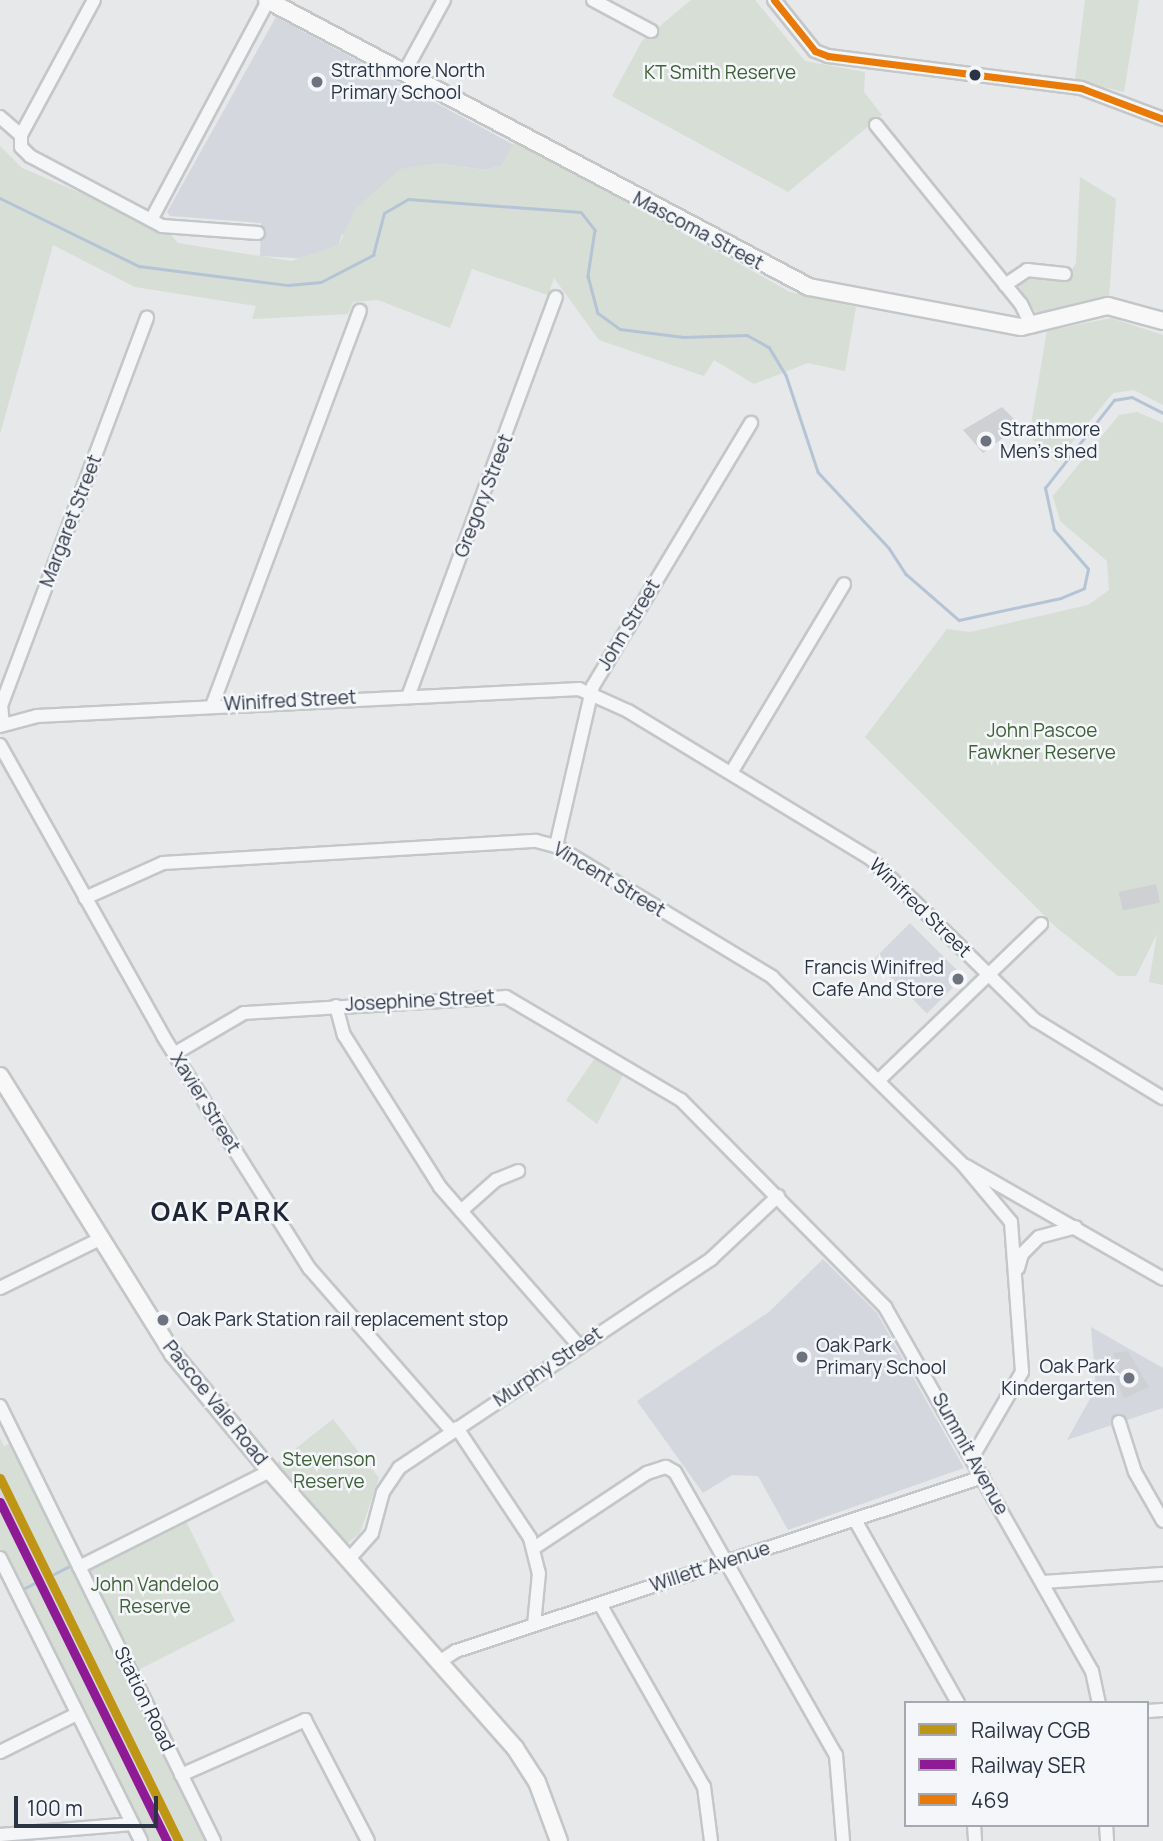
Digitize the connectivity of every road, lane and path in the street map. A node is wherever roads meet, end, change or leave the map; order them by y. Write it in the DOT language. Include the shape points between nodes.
graph roads {
  1 [pos="94,0"];
  2 [pos="268,0"];
  3 [pos="443,0"];
  4 [pos="593,0"];
  5 [pos="774,0"];
  6 [pos="650,31"];
  7 [pos="404,73"];
  8 [pos="0,117"];
  9 [pos="1163,119"];
  10 [pos="876,125"];
  11 [pos="21,135"];
  12 [pos="151,220"];
  13 [pos="258,233"];
  14 [pos="1065,274"];
  15 [pos="1005,285"];
  16 [pos="556,297"];
  17 [pos="360,311"];
  18 [pos="148,318"];
  19 [pos="1163,321"];
  20 [pos="1032,327"];
  21 [pos="751,423"];
  22 [pos="844,584"];
  23 [pos="593,691"];
  24 [pos="409,694"];
  25 [pos="212,706"];
  26 [pos="1,721"];
  27 [pos="0,745"];
  28 [pos="731,773"];
  29 [pos="556,846"];
  30 [pos="85,898"];
  31 [pos="1041,924"];
  32 [pos="989,975"];
  33 [pos="336,1006"];
  34 [pos="174,1054"];
  35 [pos="0,1076"];
  36 [pos="881,1082"];
  37 [pos="1163,1098"];
  38 [pos="964,1166"];
  39 [pos="518,1171"];
  40 [pos="983,1186"];
  41 [pos="1003,1186"];
  42 [pos="778,1196"];
  43 [pos="461,1211"];
  44 [pos="1076,1227"];
  45 [pos="100,1239"];
  46 [pos="1017,1276"];
  47 [pos="1163,1279"];
  48 [pos="0,1288"];
  49 [pos="579,1346"];
  50 [pos="0,1405"];
  51 [pos="1119,1422"];
  52 [pos="454,1429"];
  53 [pos="972,1458"];
  54 [pos="270,1471"];
  55 [pos="983,1478"];
  56 [pos="855,1520"];
  57 [pos="1163,1521"];
  58 [pos="534,1548"];
  59 [pos="0,1558"];
  60 [pos="348,1560"];
  61 [pos="727,1562"];
  62 [pos="79,1567"];
  63 [pos="1163,1574"];
  64 [pos="1085,1579"];
  65 [pos="1042,1582"];
  66 [pos="12,1584"];
  67 [pos="0,1590"];
  68 [pos="1049,1595"];
  69 [pos="600,1604"];
  70 [pos="534,1625"];
  71 [pos="439,1662"];
  72 [pos="957,1701"];
  73 [pos="1099,1701"];
  74 [pos="77,1714"];
  75 [pos="0,1752"];
  76 [pos="181,1775"];
  77 [pos="133,1824"];
  78 [pos="0,1835"];
  79 [pos="141,1841"];
  80 [pos="214,1841"];
  81 [pos="368,1841"];
  82 [pos="559,1841"];
  83 [pos="711,1841"];
  84 [pos="843,1841"];
  1 -- 11 [label="street"];
  2 -- 7 [label="main road, Mascoma Street"];
  2 -- 12 [label="street"];
  3 -- 7 [label="street"];
  4 -- 6 [label="street"];
  5 -- 9 [label="street" via="815,51 828,56 1081,88"];
  7 -- 20 [label="main road, Mascoma Street" via="792,281 840,295"];
  8 -- 11 [label="street"];
  10 -- 15 [label="street"];
  11 -- 12 [label="street" via="21,147 30,156"];
  12 -- 13 [label="street" via="162,226"];
  14 -- 15 [label="street" via="1027,270"];
  15 -- 20 [label="street"];
  16 -- 24 [label="street, Gregory Street"];
  17 -- 25 [label="street"];
  18 -- 26 [label="street, Margaret Street" via="1,706"];
  19 -- 20 [label="main road, Mascoma Street" via="1108,306"];
  21 -- 23 [label="street, John Street"];
  22 -- 28 [label="street"];
  23 -- 24 [label="street, Winifred Street" via="543,687"];
  23 -- 28 [label="street, Winifred Street"];
  23 -- 29 [label="street, John Street"];
  24 -- 25 [label="street, Winifred Street"];
  25 -- 26 [label="street, Winifred Street"];
  27 -- 30 [label="street, Xavier Street"];
  28 -- 32 [label="street, Winifred Street" via="882,866"];
  29 -- 30 [label="street, Vincent Street" via="536,841 163,863"];
  29 -- 36 [label="street, Vincent Street" via="786,986"];
  30 -- 34 [label="street, Xavier Street"];
  31 -- 32 [label="street"];
  32 -- 36 [label="street"];
  32 -- 37 [label="street, Winifred Street" via="1048,1030"];
  33 -- 34 [label="street, Josephine Street" via="244,1013"];
  33 -- 42 [label="street, Josephine Street" via="493,996 516,1001 693,1109"];
  33 -- 43 [label="street" via="344,1035"];
  34 -- 52 [label="street, Xavier Street" via="315,1277"];
  35 -- 45 [label="main road, Pascoe Vale Road"];
  36 -- 38 [label="street, Vincent Street"];
  38 -- 40 [label="street, Vincent Street"];
  38 -- 41 [label="street, Vincent Street"];
  39 -- 43 [label="street" via="496,1180"];
  40 -- 41 [label="street, Vincent Street"];
  40 -- 46 [label="street" via="1011,1222"];
  41 -- 44 [label="street, Vincent Street"];
  42 -- 49 [label="street, Murphy Street" via="711,1259"];
  42 -- 53 [label="street, Summit Avenue" via="886,1307"];
  43 -- 49 [label="street"];
  44 -- 46 [label="street" via="1039,1237 1022,1254"];
  44 -- 47 [label="street, Vincent Street"];
  45 -- 48 [label="street"];
  45 -- 54 [label="main road, Pascoe Vale Road" via="173,1354"];
  46 -- 53 [label="street" via="1022,1372"];
  49 -- 52 [label="street, Murphy Street"];
  50 -- 62 [label="street, Station Road"];
  51 -- 57 [label="street" via="1135,1472"];
  52 -- 58 [label="street, Xavier Street"];
  52 -- 60 [label="street, Murphy Street" via="393,1475 372,1533"];
  53 -- 55 [label="street, Summit Avenue"];
  54 -- 60 [label="main road, Pascoe Vale Road"];
  54 -- 62 [label="street"];
  55 -- 56 [label="street, Willett Avenue"];
  55 -- 65 [label="street, Summit Avenue"];
  56 -- 61 [label="street, Willett Avenue"];
  56 -- 72 [label="street"];
  58 -- 61 [label="street" via="646,1473 666,1467 679,1477"];
  58 -- 70 [label="street, Xavier Street" via="539,1585"];
  59 -- 66 [label="street"];
  60 -- 71 [label="main road, Pascoe Vale Road"];
  61 -- 69 [label="street, Willett Avenue"];
  61 -- 84 [label="street" via="836,1755"];
  62 -- 76 [label="street, Station Road"];
  63 -- 64 [label="street"];
  64 -- 65 [label="street"];
  64 -- 68 [label="street"];
  65 -- 68 [label="street, Summit Avenue"];
  66 -- 67 [label="street"];
  66 -- 74 [label="street"];
  68 -- 73 [label="street, Summit Avenue" via="1092,1671"];
  69 -- 70 [label="street, Willett Avenue"];
  69 -- 83 [label="street" via="704,1787"];
  70 -- 71 [label="street, Willett Avenue" via="456,1651"];
  71 -- 82 [label="main road, Pascoe Vale Road" via="527,1763"];
  74 -- 75 [label="street"];
  74 -- 77 [label="street"];
  76 -- 80 [label="street, Station Road"];
  76 -- 81 [label="street" via="305,1720"];
  77 -- 78 [label="street"];
  77 -- 79 [label="street"];
}
